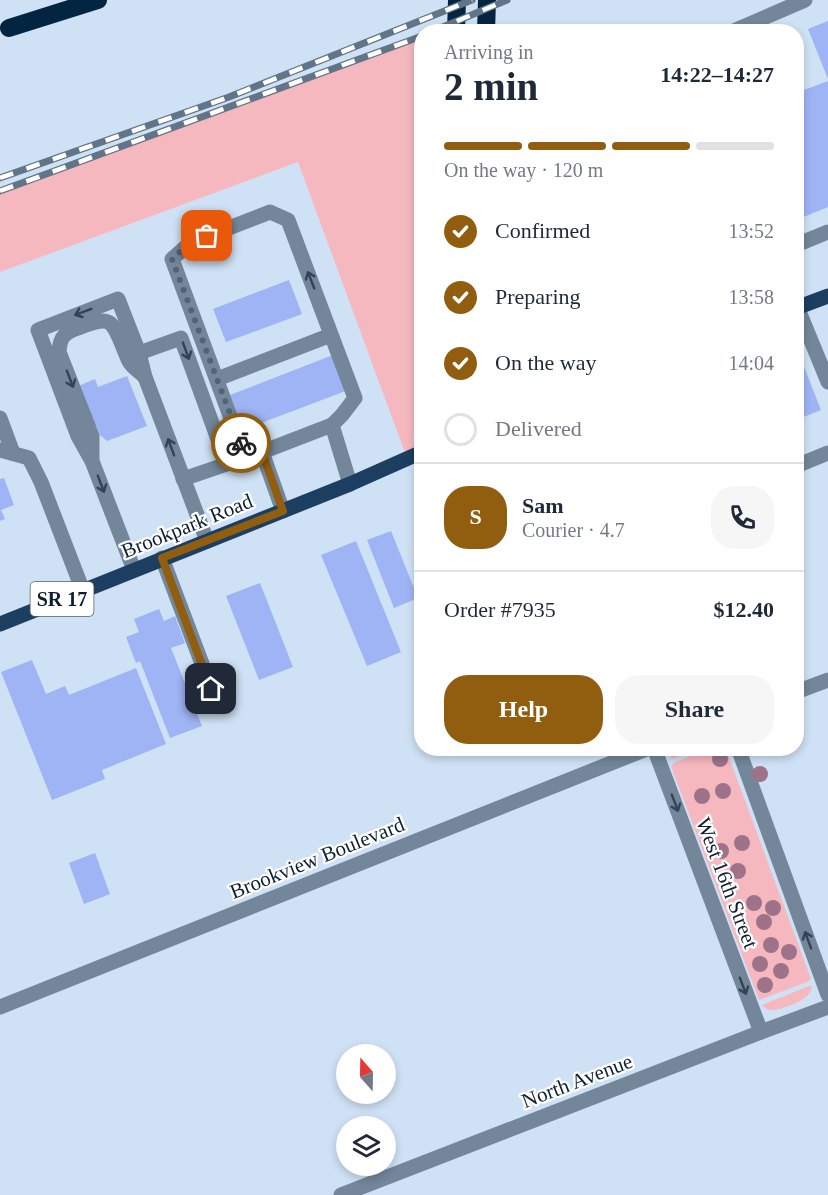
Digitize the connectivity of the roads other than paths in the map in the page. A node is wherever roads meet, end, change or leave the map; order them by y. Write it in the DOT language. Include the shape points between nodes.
graph roads {
  1 [pos="71,0"];
  2 [pos="98,0"];
  3 [pos="457,0"];
  4 [pos="487,0"];
  5 [pos="805,0"];
  6 [pos="456,24"];
  7 [pos="486,24"];
  8 [pos="750,24"];
  9 [pos="4,29"];
  10 [pos="828,232"];
  11 [pos="804,241"];
  12 [pos="828,296"];
  13 [pos="804,304"];
  14 [pos="804,323"];
  15 [pos="332,334"];
  16 [pos="140,353"];
  17 [pos="145,378"];
  18 [pos="216,378"];
  19 [pos="828,382"];
  20 [pos="0,418"];
  21 [pos="332,425"];
  22 [pos="6,451"];
  23 [pos="262,452"];
  24 [pos="828,453"];
  25 [pos="414,456"];
  26 [pos="92,460"];
  27 [pos="804,463"];
  28 [pos="183,479"];
  29 [pos="350,484"];
  30 [pos="283,511"];
  31 [pos="207,541"];
  32 [pos="162,558"];
  33 [pos="134,570"];
  34 [pos="83,591"];
  35 [pos="0,624"];
  36 [pos="828,680"];
  37 [pos="804,689"];
  38 [pos="218,706"];
  39 [pos="629,756"];
  40 [pos="657,756"];
  41 [pos="741,756"];
  42 [pos="828,995"];
  43 [pos="0,1007"];
  44 [pos="828,1007"];
  45 [pos="761,1032"];
  46 [pos="341,1195"];
  1 -- 9 [label="highway"];
  2 -- 9 [label="highway"];
  3 -- 6 [label="highway"];
  4 -- 7 [label="highway"];
  5 -- 8 [label="street"];
  10 -- 11 [label="street"];
  12 -- 13 [label="main road"];
  14 -- 19 [label="street"];
  15 -- 18 [label="street"];
  15 -- 18 [label="street, one-way" via="288,220 270,212 190,243 172,259"];
  15 -- 21 [label="street" via="356,398"];
  16 -- 17 [label="street"];
  16 -- 26 [label="street, one-way" via="118,299 38,330 78,436"];
  16 -- 28 [label="street, one-way" via="182,338 227,464"];
  17 -- 26 [label="street, one-way" via="130,363 111,323 95,321 62,337 59,351 92,436"];
  28 -- 17 [label="street, one-way"];
  18 -- 23 [label="street" via="240,443"];
  20 -- 22 [label="street"];
  21 -- 23 [label="street"];
  21 -- 29 [label="street"];
  22 -- 34 [label="street" via="29,458"];
  23 -- 30 [label="street"];
  24 -- 27 [label="street"];
  25 -- 29 [label="main road, Brookpark Road / SR 17"];
  26 -- 33 [label="street, one-way"];
  28 -- 31 [label="street"];
  29 -- 30 [label="main road, Brookpark Road / SR 17"];
  30 -- 31 [label="main road, Brookpark Road / SR 17"];
  31 -- 32 [label="main road, Brookpark Road / SR 17"];
  32 -- 33 [label="main road, Brookpark Road / SR 17"];
  32 -- 38 [label="street"];
  33 -- 34 [label="main road, Brookpark Road / SR 17"];
  34 -- 35 [label="main road, Brookpark Road / SR 17"];
  36 -- 37 [label="street"];
  39 -- 43 [label="street, Brookview Boulevard"];
  40 -- 45 [label="street, West 16th Street, one-way"];
  42 -- 41 [label="street, one-way"];
  44 -- 45 [label="street, North Avenue"];
  45 -- 46 [label="street, North Avenue"];
}
